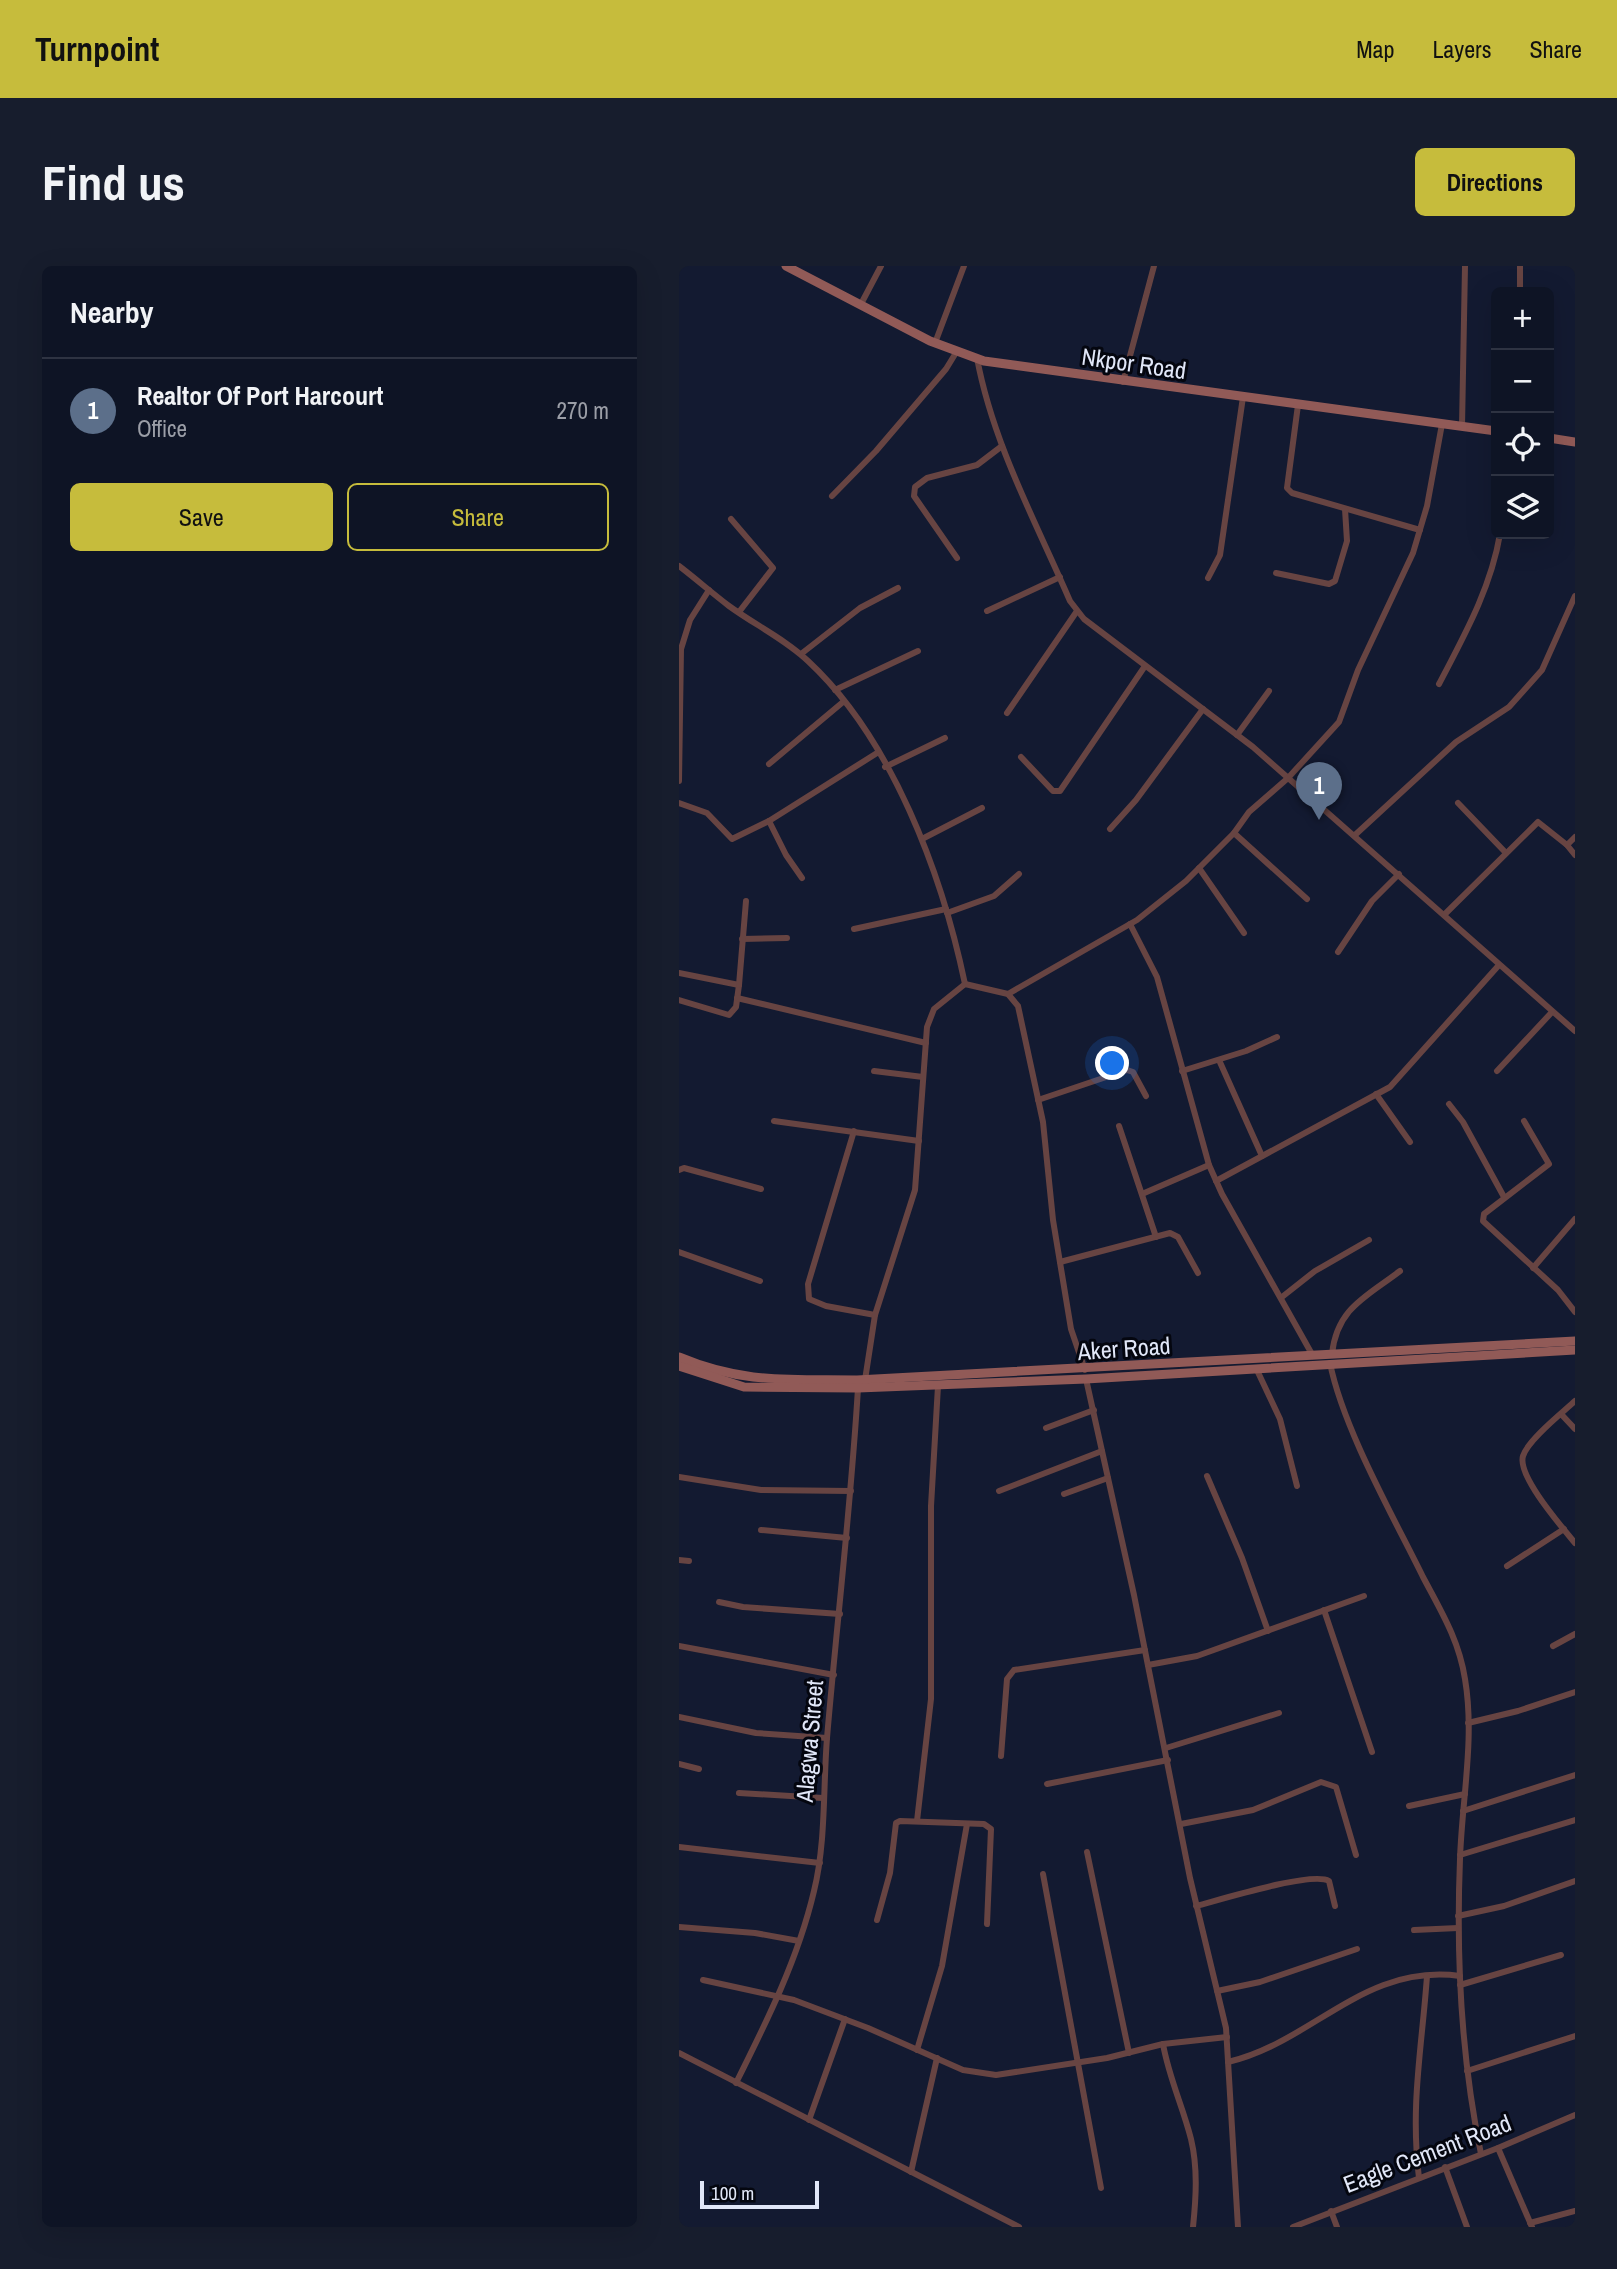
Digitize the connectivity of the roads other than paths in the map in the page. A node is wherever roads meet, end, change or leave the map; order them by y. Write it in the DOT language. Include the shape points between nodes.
graph roads {
  1 [pos="786,266"];
  2 [pos="881,266"];
  3 [pos="964,266"];
  4 [pos="1154,266"];
  5 [pos="1465,266"];
  6 [pos="1520,266"];
  7 [pos="1520,287"];
  8 [pos="861,304"];
  9 [pos="935,343"];
  10 [pos="957,351"];
  11 [pos="977,358"];
  12 [pos="1123,382"];
  13 [pos="1243,397"];
  14 [pos="1298,405"];
  15 [pos="1442,424"];
  16 [pos="1462,426"];
  17 [pos="1491,430"];
  18 [pos="1554,439"];
  19 [pos="1575,442"];
  20 [pos="1002,446"];
  21 [pos="832,496"];
  22 [pos="1345,509"];
  23 [pos="731,519"];
  24 [pos="1420,530"];
  25 [pos="1499,539"];
  26 [pos="957,558"];
  27 [pos="679,566"];
  28 [pos="1276,573"];
  29 [pos="1060,577"];
  30 [pos="1208,578"];
  31 [pos="898,588"];
  32 [pos="709,590"];
  33 [pos="1575,596"];
  34 [pos="987,611"];
  35 [pos="1077,611"];
  36 [pos="739,612"];
  37 [pos="918,651"];
  38 [pos="801,654"];
  39 [pos="1145,666"];
  40 [pos="1439,684"];
  41 [pos="835,691"];
  42 [pos="1269,691"];
  43 [pos="843,702"];
  44 [pos="1203,709"];
  45 [pos="1007,713"];
  46 [pos="1237,735"];
  47 [pos="945,738"];
  48 [pos="877,753"];
  49 [pos="1021,757"];
  50 [pos="769,764"];
  51 [pos="885,766"];
  52 [pos="1288,778"];
  53 [pos="679,781"];
  54 [pos="679,803"];
  55 [pos="1458,803"];
  56 [pos="982,808"];
  57 [pos="769,821"];
  58 [pos="1110,829"];
  59 [pos="1234,833"];
  60 [pos="1356,835"];
  61 [pos="1575,837"];
  62 [pos="922,839"];
  63 [pos="1567,845"];
  64 [pos="1506,852"];
  65 [pos="1575,855"];
  66 [pos="1199,868"];
  67 [pos="1019,874"];
  68 [pos="1399,874"];
  69 [pos="802,878"];
  70 [pos="1307,899"];
  71 [pos="745,901"];
  72 [pos="946,911"];
  73 [pos="1444,914"];
  74 [pos="1130,924"];
  75 [pos="854,929"];
  76 [pos="1244,933"];
  77 [pos="787,938"];
  78 [pos="742,939"];
  79 [pos="1338,952"];
  80 [pos="1499,965"];
  81 [pos="679,973"];
  82 [pos="965,984"];
  83 [pos="739,985"];
  84 [pos="1008,995"];
  85 [pos="737,998"];
  86 [pos="679,1000"];
  87 [pos="1552,1012"];
  88 [pos="1575,1031"];
  89 [pos="1277,1037"];
  90 [pos="926,1043"];
  91 [pos="1219,1060"];
  92 [pos="874,1071"];
  93 [pos="1182,1071"];
  94 [pos="1497,1071"];
  95 [pos="923,1077"];
  96 [pos="1376,1094"];
  97 [pos="1146,1096"];
  98 [pos="1038,1100"];
  99 [pos="1448,1104"];
  100 [pos="774,1121"];
  101 [pos="1524,1121"];
  102 [pos="1119,1126"];
  103 [pos="854,1132"];
  104 [pos="919,1141"];
  105 [pos="1410,1142"];
  106 [pos="1262,1156"];
  107 [pos="1209,1165"];
  108 [pos="679,1170"];
  109 [pos="1216,1181"];
  110 [pos="761,1189"];
  111 [pos="1142,1194"];
  112 [pos="1504,1197"];
  113 [pos="1575,1219"];
  114 [pos="1156,1237"];
  115 [pos="1369,1240"];
  116 [pos="679,1252"];
  117 [pos="1060,1262"];
  118 [pos="1533,1268"];
  119 [pos="1400,1271"];
  120 [pos="1198,1273"];
  121 [pos="759,1282"];
  122 [pos="1282,1297"];
  123 [pos="1575,1312"];
  124 [pos="875,1315"];
  125 [pos="1575,1340"];
  126 [pos="1575,1350"];
  127 [pos="1313,1356"];
  128 [pos="679,1357"];
  129 [pos="1382,1357"];
  130 [pos="1331,1358"];
  131 [pos="679,1366"];
  132 [pos="1256,1368"];
  133 [pos="1086,1375"];
  134 [pos="865,1380"];
  135 [pos="938,1386"];
  136 [pos="858,1388"];
  137 [pos="1575,1401"];
  138 [pos="1094,1410"];
  139 [pos="1561,1414"];
  140 [pos="1046,1428"];
  141 [pos="1575,1429"];
  142 [pos="1102,1451"];
  143 [pos="1207,1476"];
  144 [pos="679,1477"];
  145 [pos="1108,1478"];
  146 [pos="1297,1486"];
  147 [pos="851,1491"];
  148 [pos="999,1491"];
  149 [pos="1064,1494"];
  150 [pos="1564,1529"];
  151 [pos="761,1530"];
  152 [pos="847,1538"];
  153 [pos="1575,1543"];
  154 [pos="679,1560"];
  155 [pos="689,1561"];
  156 [pos="1507,1566"];
  157 [pos="1364,1596"];
  158 [pos="719,1602"];
  159 [pos="1324,1610"];
  160 [pos="840,1614"];
  161 [pos="1268,1631"];
  162 [pos="1575,1634"];
  163 [pos="679,1646"];
  164 [pos="1553,1646"];
  165 [pos="1145,1650"];
  166 [pos="1148,1665"];
  167 [pos="834,1675"];
  168 [pos="1575,1692"];
  169 [pos="1279,1713"];
  170 [pos="679,1717"];
  171 [pos="1468,1723"];
  172 [pos="827,1738"];
  173 [pos="1165,1748"];
  174 [pos="1372,1752"];
  175 [pos="1001,1756"];
  176 [pos="1168,1760"];
  177 [pos="679,1764"];
  178 [pos="699,1769"];
  179 [pos="1575,1775"];
  180 [pos="1047,1784"];
  181 [pos="739,1793"];
  182 [pos="1465,1794"];
  183 [pos="823,1798"];
  184 [pos="1409,1806"];
  185 [pos="1463,1811"];
  186 [pos="1575,1820"];
  187 [pos="917,1821"];
  188 [pos="967,1824"];
  189 [pos="1181,1824"];
  190 [pos="679,1847"];
  191 [pos="1087,1852"];
  192 [pos="1356,1855"];
  193 [pos="1460,1855"];
  194 [pos="820,1863"];
  195 [pos="1043,1874"];
  196 [pos="1575,1881"];
  197 [pos="1196,1906"];
  198 [pos="1335,1906"];
  199 [pos="1458,1916"];
  200 [pos="877,1920"];
  201 [pos="987,1924"];
  202 [pos="679,1927"];
  203 [pos="1458,1928"];
  204 [pos="1413,1930"];
  205 [pos="799,1941"];
  206 [pos="1357,1949"];
  207 [pos="1561,1955"];
  208 [pos="1427,1976"];
  209 [pos="1460,1976"];
  210 [pos="703,1980"];
  211 [pos="1460,1985"];
  212 [pos="1217,1991"];
  213 [pos="778,1997"];
  214 [pos="845,2019"];
  215 [pos="1575,2036"];
  216 [pos="1227,2037"];
  217 [pos="1163,2044"];
  218 [pos="917,2050"];
  219 [pos="679,2053"];
  220 [pos="1129,2053"];
  221 [pos="937,2058"];
  222 [pos="1229,2062"];
  223 [pos="1080,2063"];
  224 [pos="1467,2071"];
  225 [pos="736,2083"];
  226 [pos="1575,2115"];
  227 [pos="809,2120"];
  228 [pos="1498,2148"];
  229 [pos="1481,2154"];
  230 [pos="1445,2167"];
  231 [pos="912,2172"];
  232 [pos="1419,2178"];
  233 [pos="1101,2188"];
  234 [pos="1331,2211"];
  235 [pos="1575,2211"];
  236 [pos="1531,2225"];
  237 [pos="1019,2227"];
  238 [pos="1193,2227"];
  239 [pos="1238,2227"];
  240 [pos="1293,2227"];
  241 [pos="1337,2227"];
  242 [pos="1467,2227"];
  1 -- 8 [label="street, Nkpor Road"];
  2 -- 8 [label="street"];
  3 -- 9 [label="street"];
  4 -- 12 [label="street"];
  5 -- 16 [label="street"];
  6 -- 7 [label="street"];
  8 -- 9 [label="street, Nkpor Road"];
  9 -- 10 [label="street, Nkpor Road"];
  10 -- 11 [label="street, Nkpor Road"];
  10 -- 21 [label="street" via="876,451"];
  11 -- 12 [label="street, Nkpor Road"];
  11 -- 20 [label="street"];
  12 -- 13 [label="street, Nkpor Road"];
  13 -- 14 [label="street, Nkpor Road"];
  13 -- 30 [label="street" via="1220,555"];
  14 -- 15 [label="street, Nkpor Road"];
  14 -- 22 [label="street" via="1287,488 1301,497"];
  15 -- 16 [label="street, Nkpor Road"];
  15 -- 24 [label="street"];
  16 -- 17 [label="street, Nkpor Road"];
  18 -- 19 [label="street"];
  20 -- 26 [label="street" via="977,465 927,478 915,487 914,496"];
  20 -- 29 [label="street"];
  22 -- 24 [label="street"];
  22 -- 28 [label="street" via="1347,541 1335,581 1329,584"];
  23 -- 36 [label="street" via="773,568"];
  24 -- 52 [label="street" via="1339,722"];
  25 -- 40 [label="street" via="1490,577"];
  27 -- 32 [label="street"];
  29 -- 34 [label="street"];
  29 -- 35 [label="street"];
  31 -- 38 [label="street" via="851,615"];
  32 -- 36 [label="street"];
  32 -- 53 [label="street" via="689,620 681,649"];
  33 -- 60 [label="street" via="1542,670 1509,707 1457,741"];
  35 -- 39 [label="street"];
  35 -- 45 [label="street"];
  36 -- 38 [label="street"];
  37 -- 41 [label="street"];
  38 -- 41 [label="street"];
  39 -- 44 [label="street"];
  39 -- 49 [label="street" via="1060,791 1053,791"];
  41 -- 43 [label="street"];
  42 -- 46 [label="street"];
  43 -- 48 [label="street"];
  43 -- 50 [label="street"];
  44 -- 46 [label="street"];
  44 -- 58 [label="street" via="1145,790"];
  46 -- 52 [label="street"];
  47 -- 51 [label="street"];
  48 -- 51 [label="street"];
  48 -- 57 [label="street"];
  51 -- 62 [label="street"];
  52 -- 59 [label="street" via="1249,812"];
  52 -- 60 [label="street"];
  54 -- 57 [label="street" via="707,813 732,839"];
  55 -- 64 [label="street"];
  56 -- 62 [label="street"];
  57 -- 69 [label="street"];
  59 -- 66 [label="street"];
  59 -- 70 [label="street"];
  60 -- 68 [label="street"];
  61 -- 63 [label="street"];
  62 -- 72 [label="street"];
  63 -- 64 [label="street" via="1538,822"];
  63 -- 65 [label="street"];
  64 -- 73 [label="street"];
  66 -- 74 [label="street"];
  66 -- 76 [label="street"];
  67 -- 72 [label="street" via="994,896"];
  68 -- 73 [label="street"];
  68 -- 79 [label="street" via="1372,901"];
  71 -- 78 [label="street"];
  72 -- 75 [label="street"];
  72 -- 82 [label="street"];
  73 -- 80 [label="street"];
  74 -- 84 [label="street"];
  74 -- 93 [label="street" via="1157,977"];
  77 -- 78 [label="street"];
  78 -- 83 [label="street"];
  80 -- 87 [label="street"];
  80 -- 96 [label="street" via="1407,1071"];
  81 -- 83 [label="street"];
  82 -- 84 [label="street"];
  82 -- 90 [label="street" via="934,1009"];
  83 -- 85 [label="street"];
  84 -- 98 [label="street" via="1018,1006"];
  85 -- 86 [label="street" via="729,1015"];
  85 -- 90 [label="street"];
  87 -- 88 [label="street"];
  87 -- 94 [label="street"];
  89 -- 91 [label="street"];
  90 -- 95 [label="street"];
  91 -- 93 [label="street"];
  91 -- 106 [label="street"];
  92 -- 95 [label="street"];
  93 -- 107 [label="street"];
  95 -- 104 [label="street"];
  96 -- 105 [label="street"];
  96 -- 106 [label="street"];
  97 -- 98 [label="street" via="1133,1072 1127,1070"];
  98 -- 117 [label="street"];
  99 -- 112 [label="street" via="1463,1122"];
  100 -- 103 [label="street"];
  101 -- 112 [label="street" via="1549,1164"];
  102 -- 111 [label="street"];
  103 -- 104 [label="street"];
  103 -- 124 [label="street" via="807,1284 809,1299"];
  104 -- 124 [label="street" via="915,1189"];
  106 -- 109 [label="street"];
  107 -- 109 [label="street"];
  107 -- 111 [label="street"];
  108 -- 110 [label="street"];
  109 -- 122 [label="street"];
  111 -- 114 [label="street"];
  112 -- 118 [label="street" via="1484,1214 1483,1221"];
  113 -- 118 [label="street"];
  114 -- 117 [label="street"];
  114 -- 120 [label="street" via="1175,1235"];
  115 -- 122 [label="street" via="1315,1271"];
  116 -- 121 [label="street"];
  117 -- 133 [label="street" via="1071,1329"];
  118 -- 123 [label="street"];
  119 -- 130 [label="street" via="1338,1322"];
  122 -- 127 [label="street"];
  124 -- 134 [label="street"];
  125 -- 129 [label="street, Aker Road"];
  126 -- 129 [label="street, Aker Road"];
  127 -- 130 [label="street, Aker Road"];
  127 -- 133 [label="street, Aker Road"];
  128 -- 134 [label="street, Aker Road" via="745,1378"];
  129 -- 130 [label="street, Aker Road"];
  130 -- 132 [label="street, Aker Road"];
  130 -- 171 [label="street" via="1353,1428 1458,1644"];
  131 -- 136 [label="street, Aker Road" via="744,1387"];
  132 -- 133 [label="street, Aker Road"];
  132 -- 146 [label="street" via="1280,1419"];
  133 -- 134 [label="street, Aker Road"];
  133 -- 135 [label="street, Aker Road"];
  133 -- 138 [label="street"];
  135 -- 136 [label="street, Aker Road"];
  135 -- 187 [label="street" via="931,1520 931,1699"];
  136 -- 147 [label="street, Alagwa Street"];
  137 -- 139 [label="street"];
  138 -- 140 [label="street"];
  138 -- 142 [label="street"];
  139 -- 141 [label="street"];
  139 -- 150 [label="street" via="1523,1455 1523,1465 1542,1502"];
  142 -- 145 [label="street"];
  142 -- 148 [label="street"];
  143 -- 161 [label="street"];
  144 -- 147 [label="street" via="761,1490"];
  145 -- 149 [label="street"];
  145 -- 165 [label="street"];
  147 -- 152 [label="street, Alagwa Street"];
  150 -- 153 [label="street"];
  150 -- 156 [label="street"];
  151 -- 152 [label="street"];
  152 -- 160 [label="street, Alagwa Street"];
  154 -- 155 [label="street"];
  157 -- 159 [label="street"];
  158 -- 160 [label="street"];
  159 -- 161 [label="street"];
  159 -- 174 [label="street"];
  160 -- 167 [label="street, Alagwa Street"];
  161 -- 166 [label="street" via="1197,1656"];
  162 -- 164 [label="street"];
  163 -- 167 [label="street"];
  165 -- 166 [label="street"];
  165 -- 175 [label="street" via="1014,1670 1007,1679"];
  166 -- 173 [label="street"];
  167 -- 172 [label="street, Alagwa Street"];
  168 -- 171 [label="street"];
  169 -- 173 [label="street"];
  170 -- 172 [label="street" via="756,1733"];
  171 -- 182 [label="street"];
  172 -- 183 [label="street, Alagwa Street"];
  173 -- 176 [label="street"];
  176 -- 180 [label="street"];
  176 -- 189 [label="street"];
  177 -- 178 [label="street"];
  179 -- 185 [label="street"];
  181 -- 183 [label="street"];
  182 -- 184 [label="street"];
  182 -- 185 [label="street"];
  183 -- 194 [label="street, Alagwa Street"];
  185 -- 193 [label="street"];
  186 -- 193 [label="street"];
  187 -- 188 [label="street"];
  187 -- 200 [label="street" via="896,1823 890,1873"];
  188 -- 201 [label="street" via="991,1829"];
  188 -- 218 [label="street" via="942,1966"];
  189 -- 192 [label="street" via="1253,1810 1321,1782 1329,1783 1336,1787"];
  189 -- 197 [label="street"];
  190 -- 194 [label="street"];
  191 -- 220 [label="street"];
  193 -- 199 [label="street"];
  194 -- 205 [label="street, Alagwa Street"];
  195 -- 223 [label="street"];
  196 -- 199 [label="street" via="1504,1906"];
  197 -- 198 [label="street" via="1319,1878 1329,1881"];
  197 -- 212 [label="street"];
  199 -- 203 [label="street"];
  202 -- 205 [label="street"];
  203 -- 204 [label="street"];
  203 -- 209 [label="street"];
  205 -- 213 [label="street, Alagwa Street"];
  206 -- 212 [label="street" via="1260,1982"];
  207 -- 211 [label="street"];
  208 -- 209 [label="street"];
  208 -- 222 [label="street" via="1388,1983 1348,1999 1276,2047"];
  208 -- 232 [label="street" via="1415,2084"];
  209 -- 211 [label="street"];
  210 -- 213 [label="street"];
  211 -- 224 [label="street"];
  212 -- 216 [label="street"];
  213 -- 214 [label="street"];
  213 -- 225 [label="street, Alagwa Street"];
  214 -- 218 [label="street"];
  214 -- 227 [label="street"];
  215 -- 224 [label="street"];
  216 -- 217 [label="street"];
  216 -- 222 [label="street"];
  217 -- 220 [label="street"];
  217 -- 238 [label="street" via="1168,2074 1191,2138 1196,2173"];
  218 -- 221 [label="street"];
  219 -- 225 [label="street"];
  220 -- 223 [label="street"];
  221 -- 223 [label="street" via="963,2070 996,2076"];
  221 -- 231 [label="street"];
  222 -- 239 [label="street"];
  223 -- 233 [label="street"];
  224 -- 229 [label="street"];
  225 -- 227 [label="street"];
  226 -- 228 [label="street, Eagle Cement Road"];
  227 -- 231 [label="street"];
  228 -- 229 [label="street, Eagle Cement Road"];
  228 -- 236 [label="street"];
  229 -- 230 [label="street, Eagle Cement Road"];
  230 -- 232 [label="street, Eagle Cement Road"];
  230 -- 242 [label="street"];
  231 -- 237 [label="street"];
  232 -- 234 [label="street, Eagle Cement Road"];
  234 -- 240 [label="street, Eagle Cement Road"];
  234 -- 241 [label="street"];
  235 -- 236 [label="street"];
}
